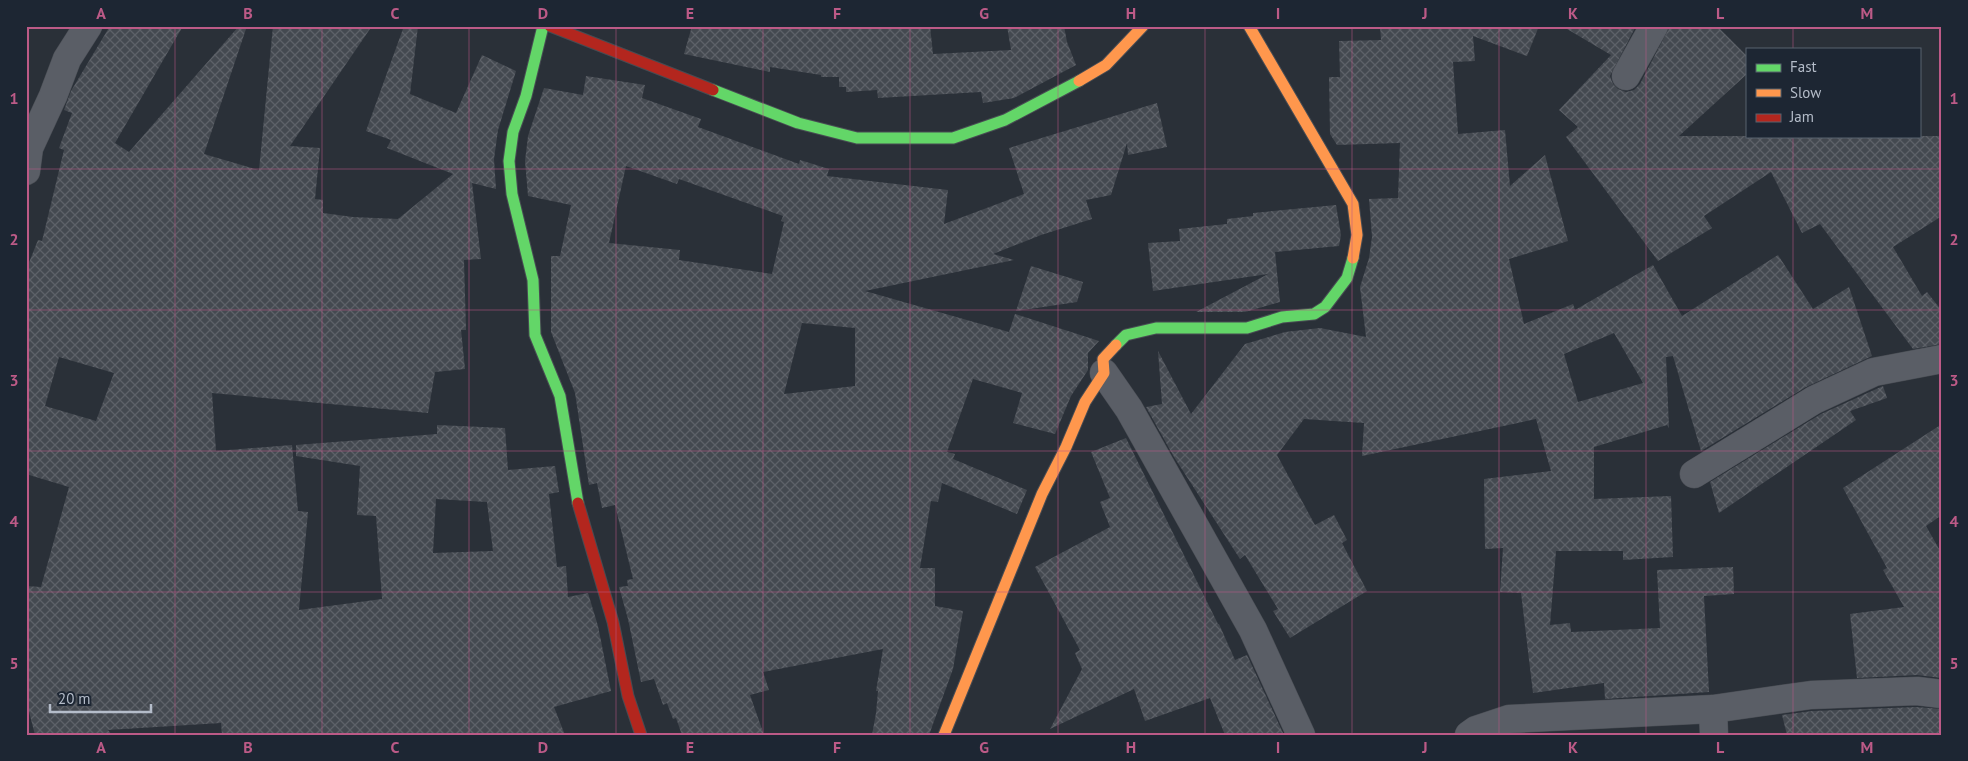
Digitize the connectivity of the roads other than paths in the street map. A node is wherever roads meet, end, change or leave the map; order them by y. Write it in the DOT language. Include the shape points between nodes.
graph roads {
  1 [pos="88,26"];
  2 [pos="543,26"];
  3 [pos="550,26"];
  4 [pos="1144,26"];
  5 [pos="1249,26"];
  6 [pos="1654,26"];
  7 [pos="1626,76"];
  8 [pos="26,171"];
  9 [pos="1942,359"];
  10 [pos="1104,373"];
  11 [pos="1694,474"];
  12 [pos="1942,694"];
  13 [pos="1714,722"];
  14 [pos="641,735"];
  15 [pos="944,735"];
  16 [pos="1301,735"];
  17 [pos="1469,735"];
  1 -- 8 [label="street" via="67,59 29,148"];
  2 -- 14 [label="street" via="526,96 513,132 509,161 512,194 533,280 535,335 560,396 574,489 613,622 628,696"];
  3 -- 4 [label="street" via="798,123 857,138 953,138 1004,120 1066,89 1106,65"];
  5 -- 10 [label="street" via="1352,204 1357,235 1347,278 1325,307 1314,314 1282,317 1247,328 1156,328 1126,335 1103,359"];
  6 -- 7 [label="street"];
  9 -- 11 [label="street" via="1874,372 1814,400"];
  10 -- 15 [label="street" via="1085,402 1042,494"];
  10 -- 16 [label="street" via="1130,409 1253,630"];
  12 -- 13 [label="street" via="1917,691 1811,696"];
  13 -- 17 [label="street" via="1509,719"];
}
